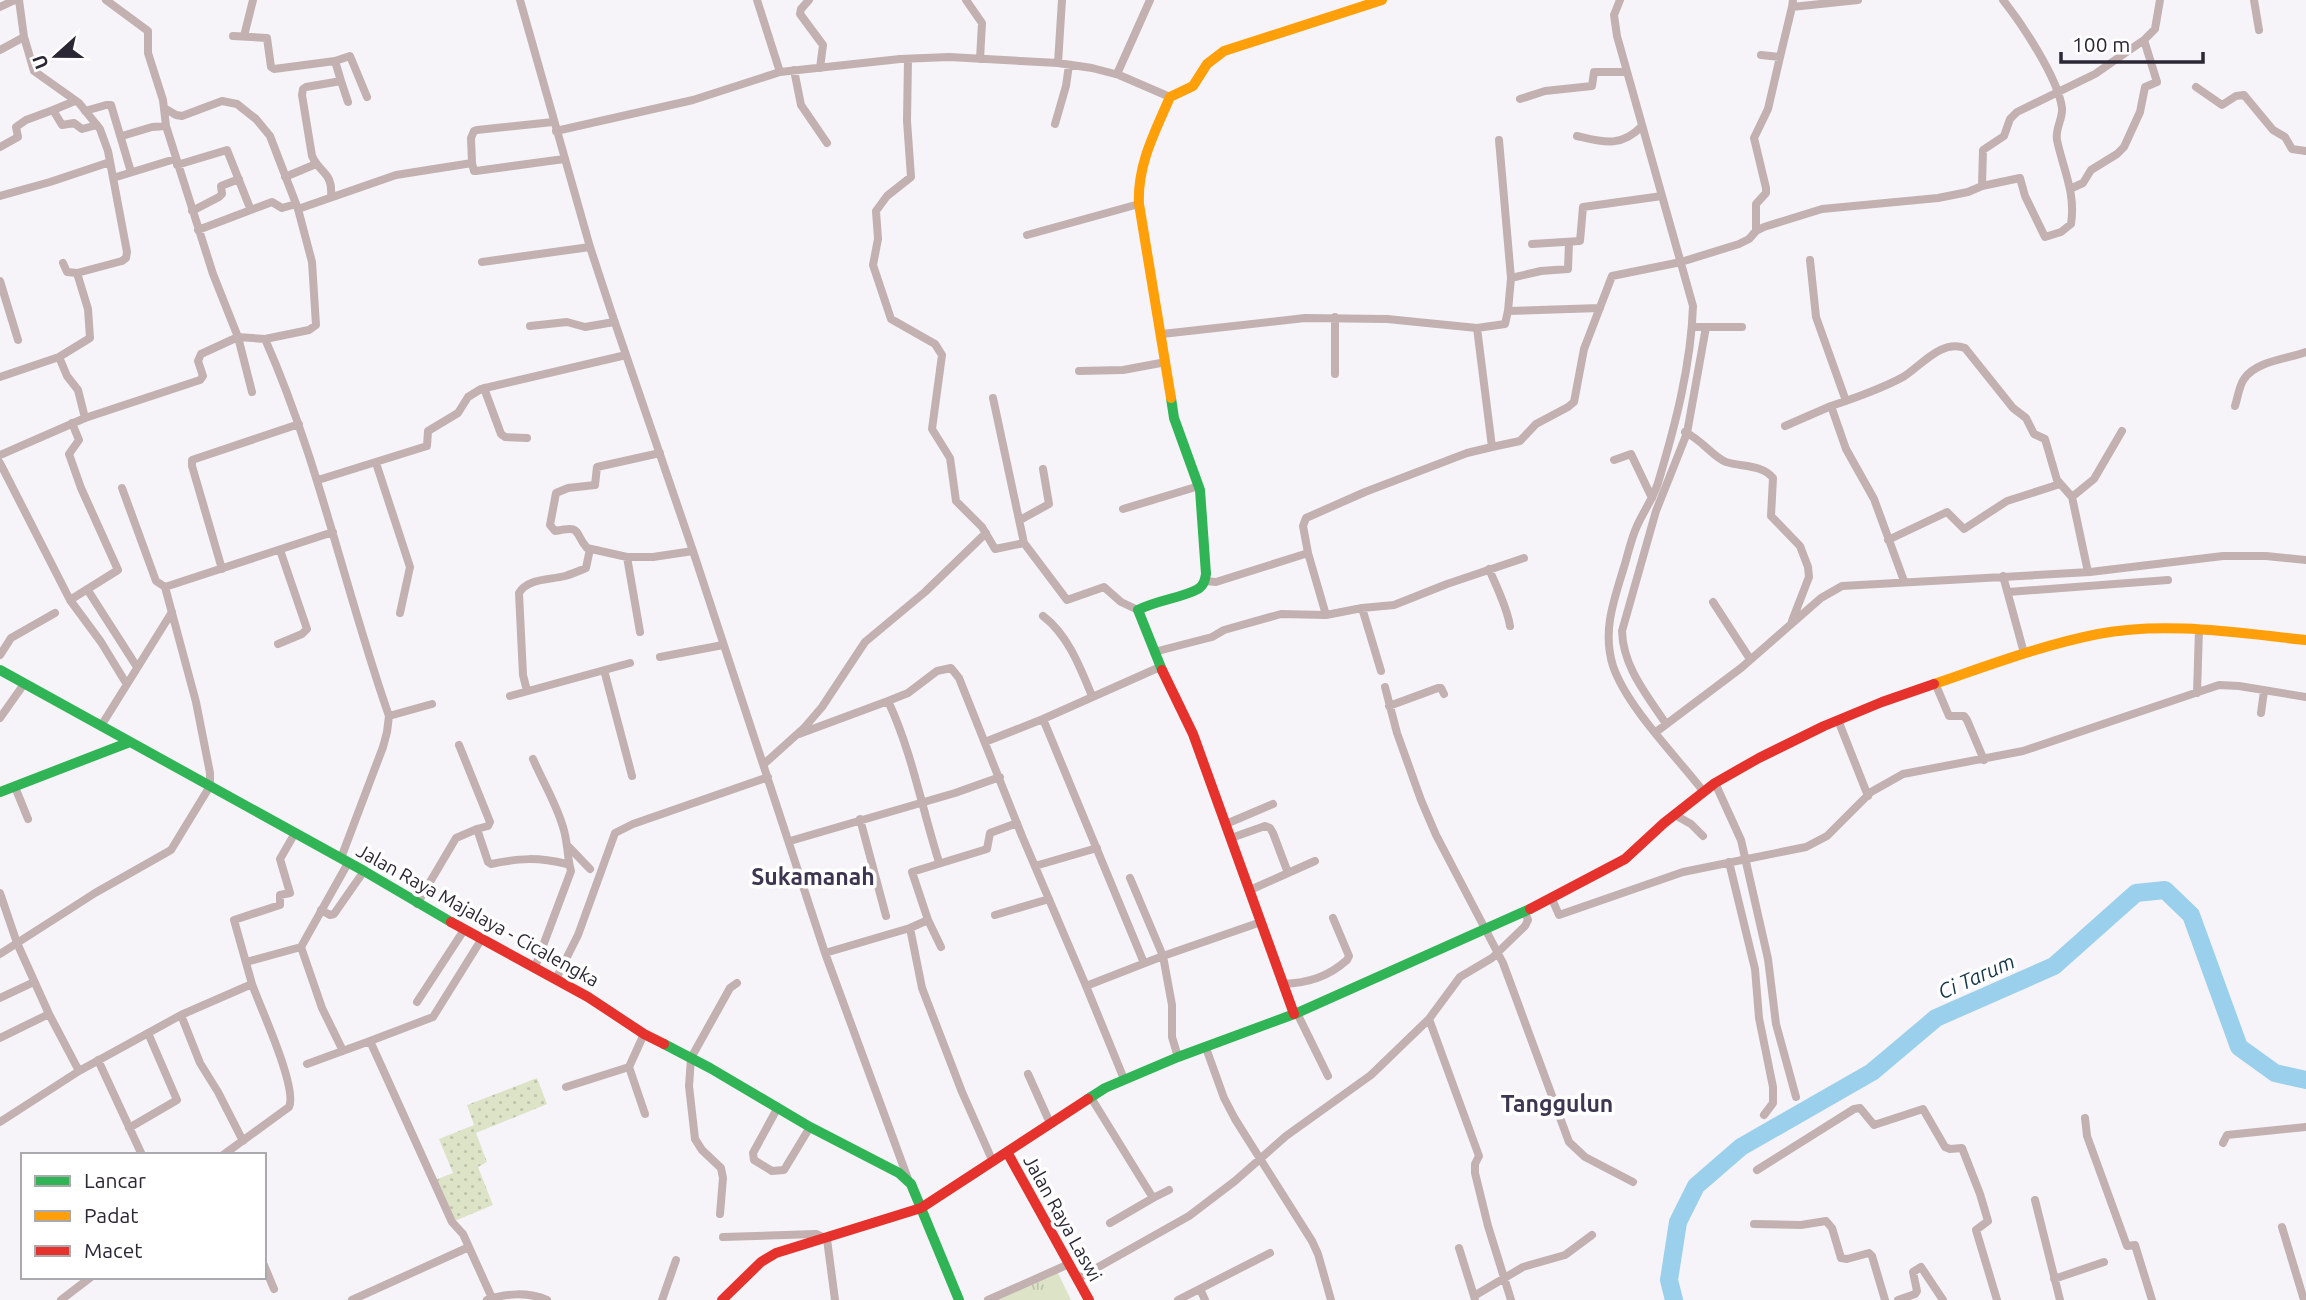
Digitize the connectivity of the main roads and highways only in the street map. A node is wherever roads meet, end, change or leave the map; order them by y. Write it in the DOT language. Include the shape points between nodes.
graph roads {
  1 [pos="1380,0"];
  2 [pos="2306,640"];
  3 [pos="0,670"];
  4 [pos="130,742"];
  5 [pos="0,792"];
  6 [pos="1296,1014"];
  7 [pos="1007,1152"];
  8 [pos="920,1206"];
  9 [pos="722,1300"];
  10 [pos="959,1300"];
  11 [pos="1089,1300"];
  1 -- 6 [label="main road" via="1224,51 1207,64 1194,86 1170,97 1138,184 1174,418 1203,507 1205,582 1200,588 1138,610 1193,734"];
  2 -- 6 [label="main road" via="2199,629 2161,629 2124,637 2099,634 1935,682 1838,720 1759,758 1708,787 1625,859 1552,899"];
  3 -- 4 [label="main road, Jalan Raya Majalaya - Cicalengka"];
  4 -- 5 [label="main road"];
  4 -- 8 [label="main road, Jalan Raya Majalaya - Cicalengka" via="910,1182"];
  6 -- 7 [label="main road" via="1177,1055 1046,1115"];
  7 -- 8 [label="main road"];
  7 -- 11 [label="main road, Jalan Raya Laswi"];
  8 -- 9 [label="main road" via="776,1253"];
  8 -- 10 [label="main road"];
}
